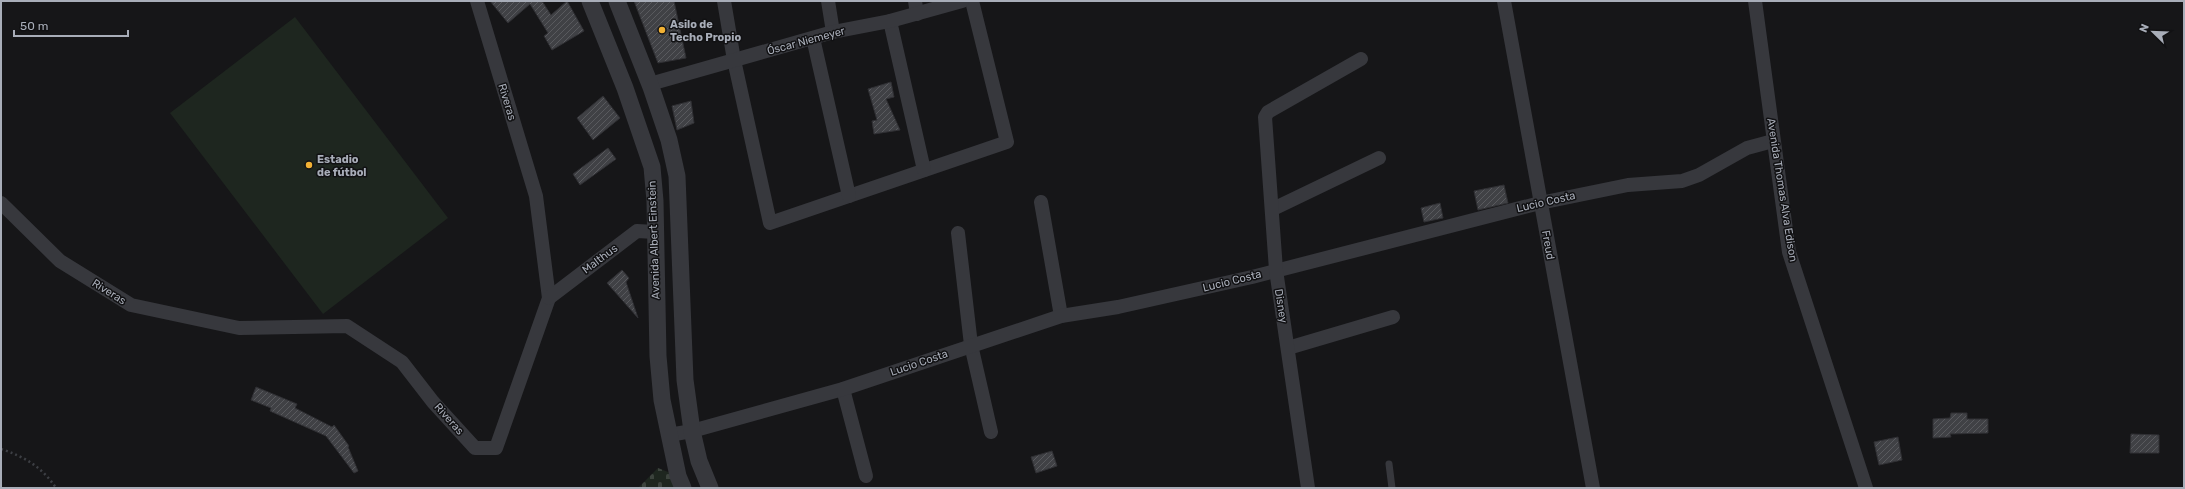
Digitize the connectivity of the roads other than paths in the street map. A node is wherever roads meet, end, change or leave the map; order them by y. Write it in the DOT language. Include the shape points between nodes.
graph roads {
  1 [pos="477,1"];
  2 [pos="590,1"];
  3 [pos="617,1"];
  4 [pos="724,1"];
  5 [pos="828,1"];
  6 [pos="962,1"];
  7 [pos="972,1"];
  8 [pos="1504,1"];
  9 [pos="1755,1"];
  10 [pos="916,7"];
  11 [pos="890,21"];
  12 [pos="833,32"];
  13 [pos="813,38"];
  14 [pos="1361,59"];
  15 [pos="734,60"];
  16 [pos="650,84"];
  17 [pos="1773,141"];
  18 [pos="1379,158"];
  19 [pos="924,170"];
  20 [pos="849,196"];
  21 [pos="1,202"];
  22 [pos="1041,202"];
  23 [pos="1540,203"];
  24 [pos="1273,209"];
  25 [pos="655,232"];
  26 [pos="958,234"];
  27 [pos="1276,270"];
  28 [pos="549,298"];
  29 [pos="1061,316"];
  30 [pos="1393,317"];
  31 [pos="971,345"];
  32 [pos="1288,348"];
  33 [pos="842,389"];
  34 [pos="692,431"];
  35 [pos="991,432"];
  36 [pos="669,436"];
  37 [pos="1389,464"];
  38 [pos="866,476"];
  39 [pos="1864,487"];
  40 [pos="683,488"];
  41 [pos="710,488"];
  42 [pos="1308,488"];
  43 [pos="1392,488"];
  44 [pos="1593,488"];
  1 -- 28 [label="street, Riveras" via="536,196"];
  2 -- 25 [label="street, Avenida Albert Einstein" via="626,88 652,167"];
  3 -- 16 [label="street"];
  4 -- 15 [label="street"];
  5 -- 12 [label="street"];
  6 -- 10 [label="street, Óscar Niemeyer"];
  7 -- 19 [label="street" via="1007,142"];
  8 -- 23 [label="street, Freud"];
  9 -- 17 [label="street, Avenida Thomas Alva Edison"];
  10 -- 11 [label="street, Óscar Niemeyer"];
  11 -- 12 [label="street, Óscar Niemeyer"];
  11 -- 19 [label="street"];
  12 -- 13 [label="street, Óscar Niemeyer"];
  13 -- 15 [label="street, Óscar Niemeyer"];
  13 -- 20 [label="street"];
  14 -- 24 [label="street, Disney" via="1268,112 1265,117"];
  15 -- 16 [label="street, Óscar Niemeyer"];
  15 -- 20 [label="street" via="770,222"];
  16 -- 34 [label="street" via="669,140 677,176 685,380"];
  17 -- 23 [label="street, Lucio Costa" via="1747,148 1699,175 1682,181 1628,185"];
  17 -- 39 [label="street, Avenida Thomas Alva Edison" via="1789,252"];
  18 -- 24 [label="street"];
  19 -- 20 [label="street"];
  21 -- 28 [label="street, Riveras" via="60,261 131,305 239,328 347,326 402,362 433,402 475,448 496,448"];
  22 -- 29 [label="street"];
  23 -- 27 [label="street, Lucio Costa"];
  23 -- 44 [label="street, Freud"];
  24 -- 27 [label="street, Disney"];
  25 -- 28 [label="street, Malthus" via="637,231"];
  25 -- 36 [label="street, Avenida Albert Einstein" via="658,356 662,400"];
  26 -- 31 [label="street"];
  27 -- 29 [label="street, Lucio Costa" via="1118,307"];
  27 -- 32 [label="street, Disney"];
  29 -- 31 [label="street, Lucio Costa"];
  30 -- 32 [label="street"];
  31 -- 33 [label="street, Lucio Costa"];
  31 -- 35 [label="street"];
  32 -- 42 [label="street, Disney"];
  33 -- 34 [label="street, Lucio Costa"];
  33 -- 38 [label="street"];
  34 -- 36 [label="street, Lucio Costa"];
  34 -- 41 [label="street" via="699,461"];
  36 -- 40 [label="street, Avenida Albert Einstein"];
  37 -- 43 [label="lane"];
}
